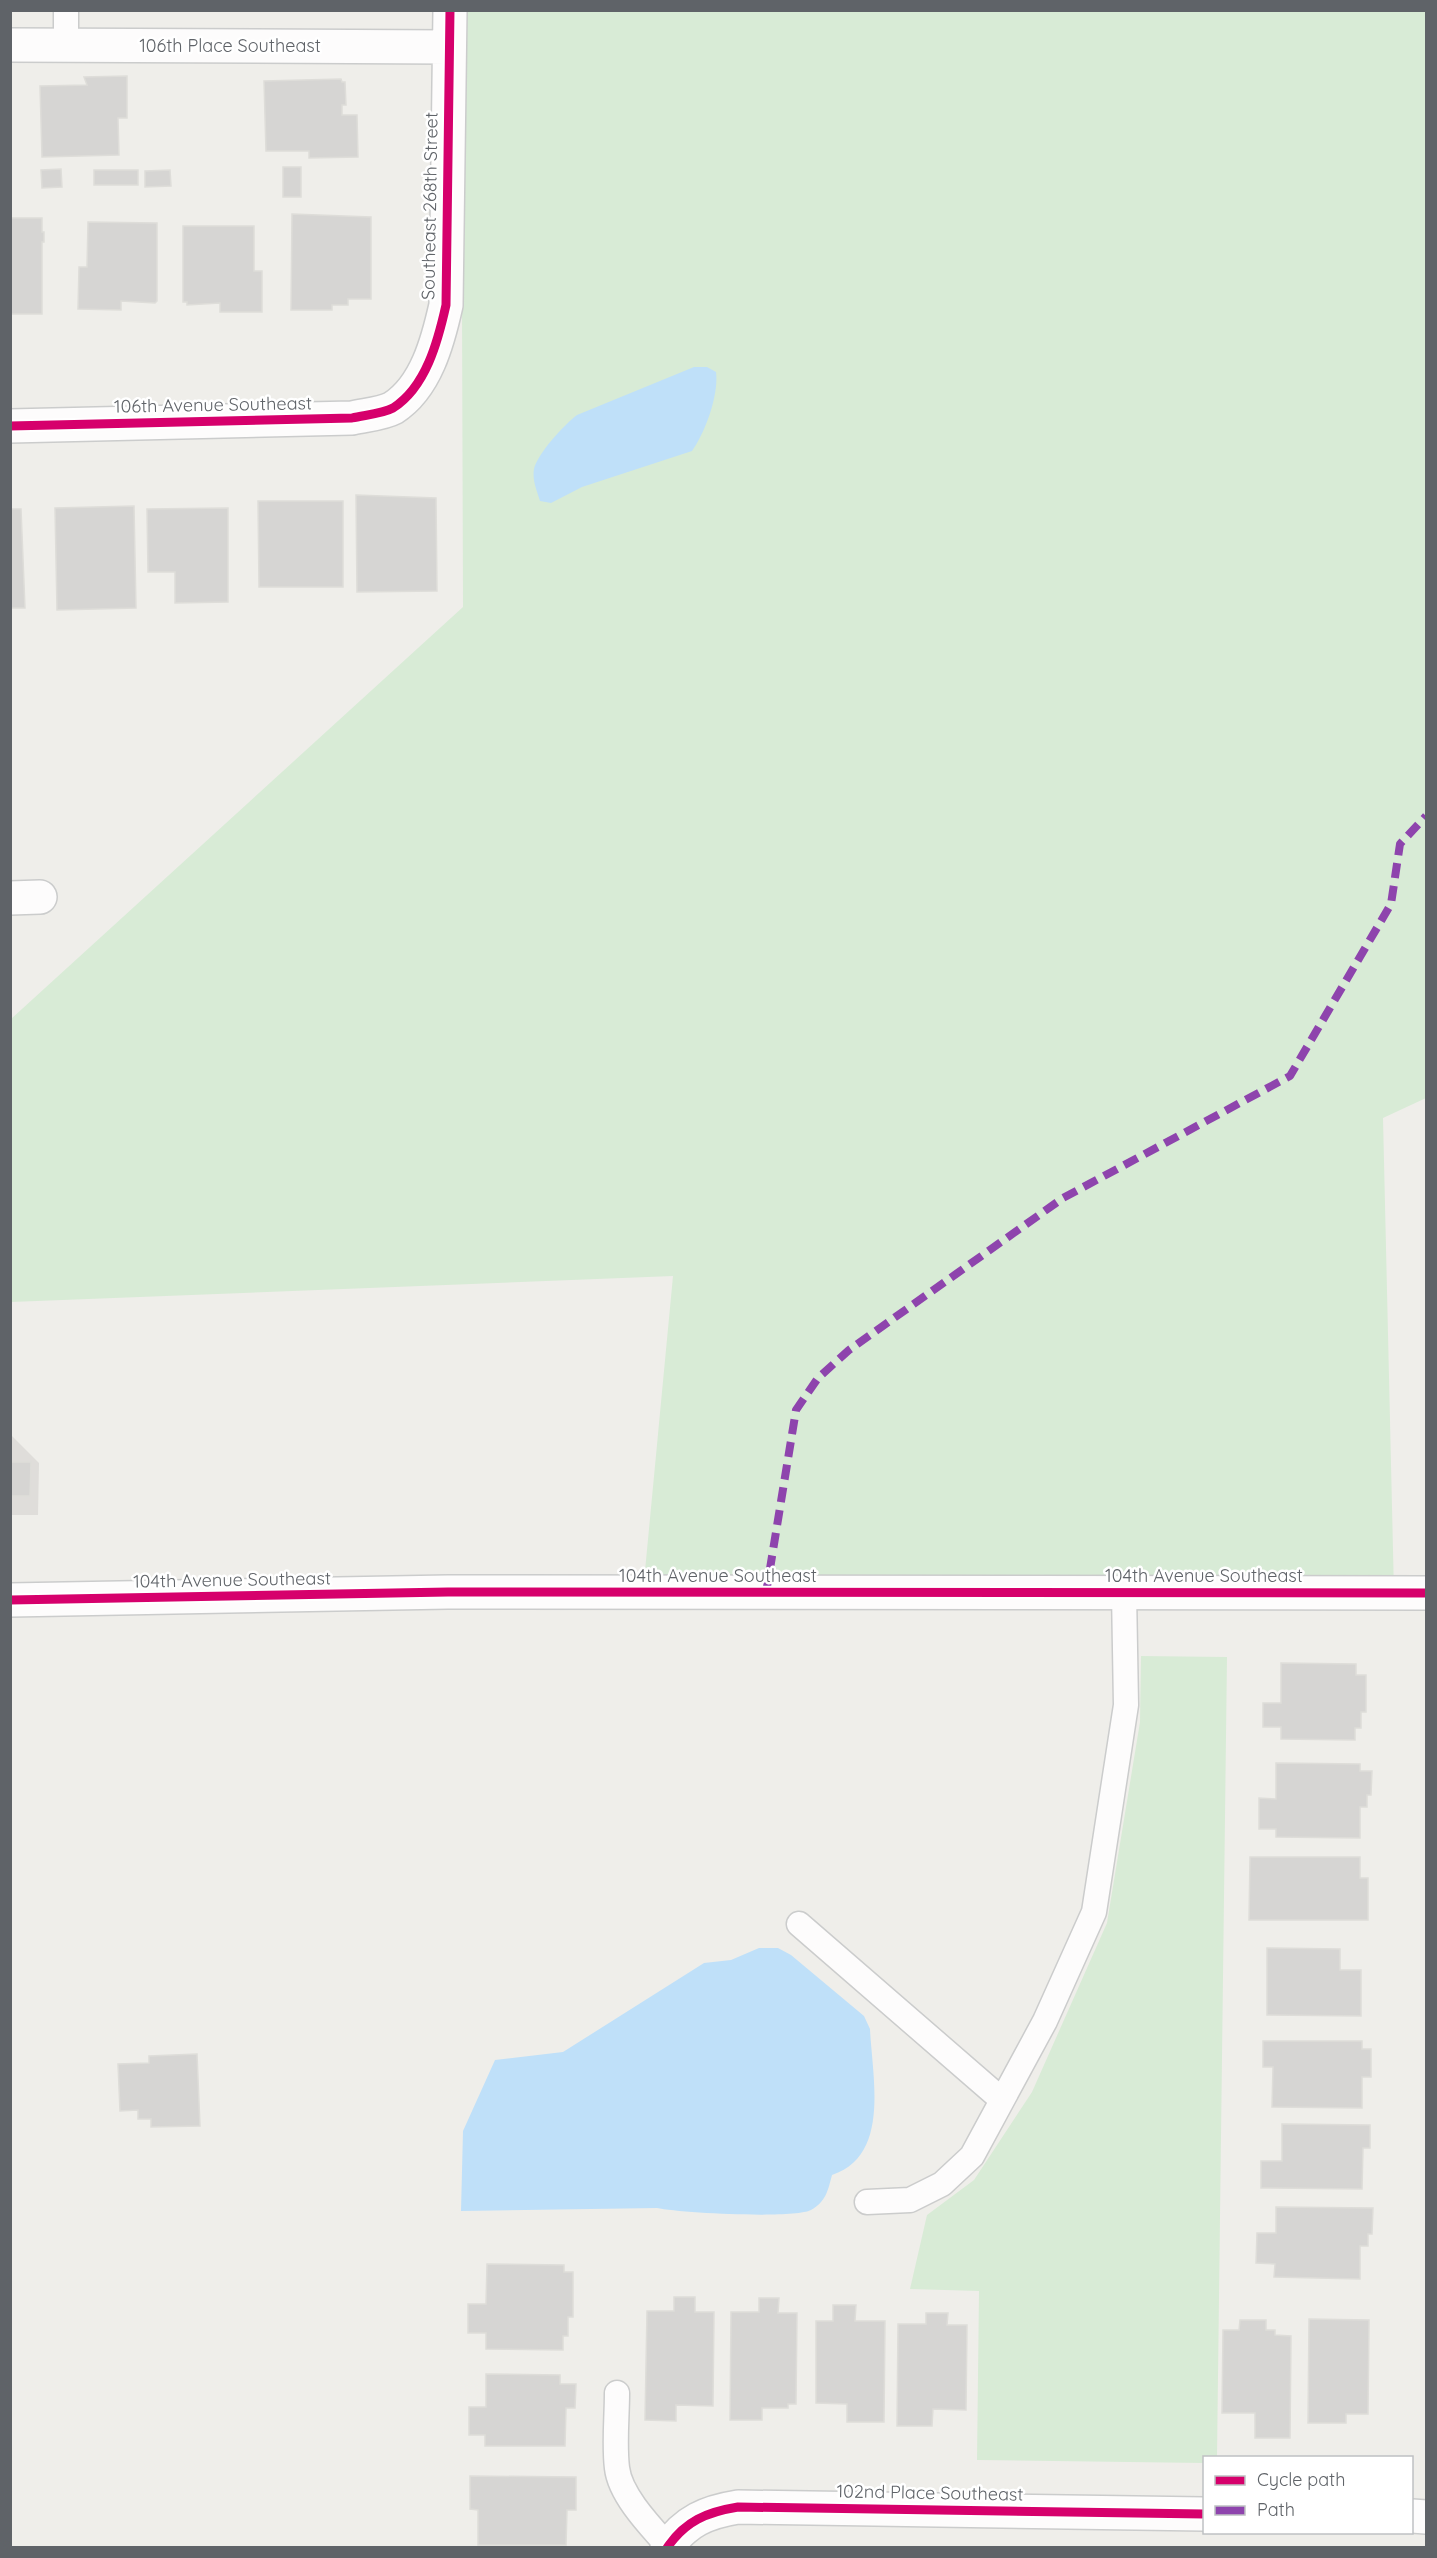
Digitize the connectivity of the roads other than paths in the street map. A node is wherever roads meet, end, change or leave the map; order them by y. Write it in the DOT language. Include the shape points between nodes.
graph roads {
  1 [pos="66,10"];
  2 [pos="450,10"];
  3 [pos="10,45"];
  4 [pos="66,45"];
  5 [pos="449,46"];
  6 [pos="410,394"];
  7 [pos="10,426"];
  8 [pos="1124,1592"];
  9 [pos="1426,1593"];
  10 [pos="10,1600"];
  11 [pos="799,1924"];
  12 [pos="1002,2100"];
  13 [pos="867,2202"];
  14 [pos="617,2393"];
  15 [pos="1203,2514"];
  16 [pos="667,2546"];
  1 -- 4 [label="lane"];
  2 -- 5 [label="street, Southeast 268th Street"];
  3 -- 4 [label="street, 106th Place Southeast"];
  4 -- 5 [label="street, 106th Place Southeast"];
  5 -- 6 [label="street, Southeast 268th Street" via="446,305 427,365"];
  6 -- 7 [label="street, 106th Avenue Southeast" via="391,409 352,418"];
  8 -- 9 [label="street, 104th Avenue Southeast"];
  8 -- 10 [label="street, 104th Avenue Southeast" via="448,1592"];
  8 -- 12 [label="lane" via="1126,1705 1095,1912 1045,2021"];
  11 -- 12 [label="lane"];
  12 -- 13 [label="lane" via="972,2156 942,2184 910,2200"];
  14 -- 16 [label="lane" via="617,2470 643,2518"];
  15 -- 16 [label="street, 102nd Place Southeast" via="738,2507 713,2511 692,2522"];
}
